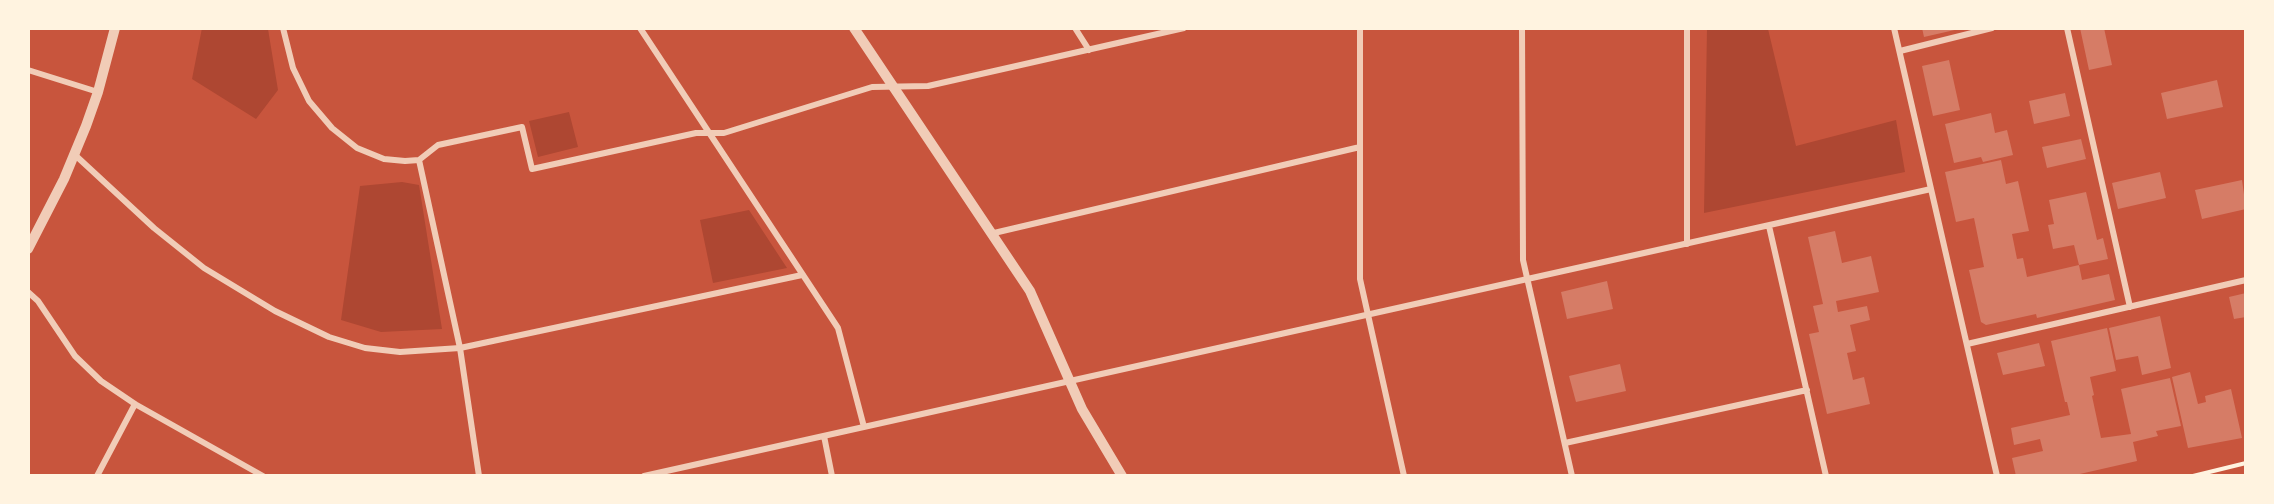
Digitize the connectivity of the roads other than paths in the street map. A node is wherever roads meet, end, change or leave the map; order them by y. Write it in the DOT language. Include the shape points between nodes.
graph roads {
  1 [pos="115,28"];
  2 [pos="283,28"];
  3 [pos="640,28"];
  4 [pos="854,28"];
  5 [pos="1075,28"];
  6 [pos="1184,28"];
  7 [pos="1360,28"];
  8 [pos="1521,28"];
  9 [pos="1687,28"];
  10 [pos="1894,28"];
  11 [pos="1992,28"];
  12 [pos="2067,28"];
  13 [pos="1089,50"];
  14 [pos="1900,51"];
  15 [pos="28,70"];
  16 [pos="894,87"];
  17 [pos="98,92"];
  18 [pos="710,134"];
  19 [pos="1360,147"];
  20 [pos="74,154"];
  21 [pos="418,160"];
  22 [pos="1931,189"];
  23 [pos="1769,226"];
  24 [pos="994,233"];
  25 [pos="1687,244"];
  26 [pos="28,249"];
  27 [pos="802,275"];
  28 [pos="1527,280"];
  29 [pos="2246,280"];
  30 [pos="28,292"];
  31 [pos="2130,307"];
  32 [pos="1369,315"];
  33 [pos="1967,345"];
  34 [pos="460,348"];
  35 [pos="1069,381"];
  36 [pos="1807,390"];
  37 [pos="135,404"];
  38 [pos="864,427"];
  39 [pos="824,436"];
  40 [pos="1565,443"];
  41 [pos="1404,475"];
  42 [pos="97,476"];
  43 [pos="262,476"];
  44 [pos="480,476"];
  45 [pos="644,476"];
  46 [pos="832,476"];
  47 [pos="1122,476"];
  48 [pos="1572,476"];
  49 [pos="1826,476"];
  50 [pos="1997,476"];
  1 -- 17 [label="street"];
  2 -- 21 [label="street" via="301,85 332,128 371,155"];
  3 -- 18 [label="street"];
  4 -- 16 [label="street"];
  5 -- 13 [label="street"];
  6 -- 13 [label="street"];
  7 -- 19 [label="street"];
  8 -- 28 [label="street" via="1522,249"];
  9 -- 25 [label="street"];
  10 -- 14 [label="street"];
  11 -- 14 [label="street"];
  12 -- 31 [label="street"];
  13 -- 16 [label="street" via="928,86"];
  14 -- 22 [label="street"];
  15 -- 17 [label="street"];
  16 -- 18 [label="street" via="872,87"];
  16 -- 24 [label="street"];
  17 -- 20 [label="street"];
  18 -- 21 [label="street" via="696,133 532,169 522,127 438,145"];
  18 -- 27 [label="street"];
  19 -- 24 [label="street"];
  19 -- 32 [label="street" via="1360,279"];
  20 -- 26 [label="street"];
  20 -- 34 [label="street" via="178,249 238,291 275,311 329,337 365,348 400,352"];
  21 -- 34 [label="street"];
  22 -- 23 [label="street"];
  22 -- 33 [label="street"];
  23 -- 25 [label="street"];
  23 -- 36 [label="street"];
  24 -- 35 [label="street" via="1040,310"];
  25 -- 28 [label="street"];
  27 -- 34 [label="street"];
  27 -- 38 [label="street" via="838,328"];
  28 -- 32 [label="street"];
  28 -- 40 [label="street"];
  29 -- 31 [label="street"];
  30 -- 37 [label="street" via="87,368"];
  31 -- 33 [label="street"];
  32 -- 35 [label="street"];
  32 -- 41 [label="street"];
  33 -- 50 [label="street"];
  34 -- 44 [label="street"];
  35 -- 38 [label="street"];
  35 -- 47 [label="street"];
  36 -- 40 [label="street"];
  36 -- 49 [label="street"];
  37 -- 42 [label="street"];
  37 -- 43 [label="street"];
  38 -- 39 [label="street"];
  39 -- 45 [label="street"];
  39 -- 46 [label="street"];
  40 -- 48 [label="street"];
}
